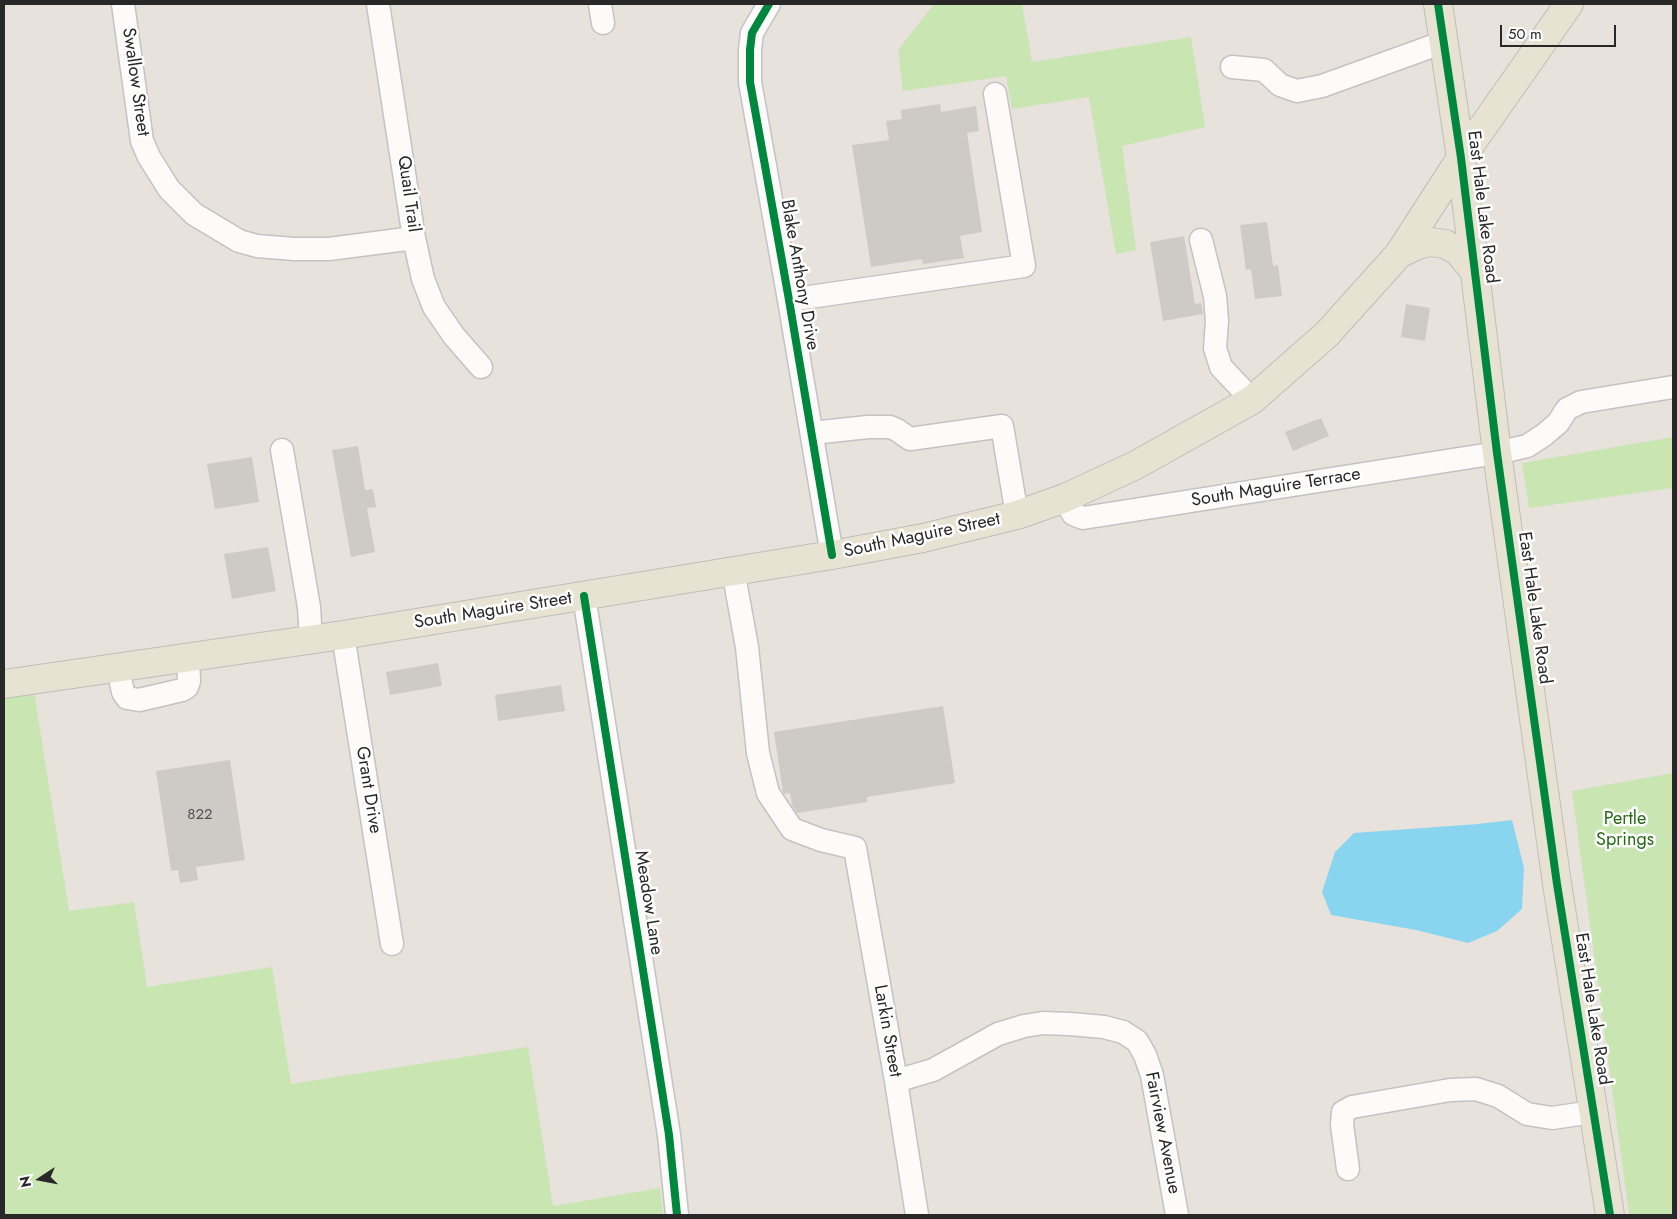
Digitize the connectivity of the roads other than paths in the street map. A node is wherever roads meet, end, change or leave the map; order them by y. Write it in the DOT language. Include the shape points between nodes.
graph roads {
  1 [pos="123,4"];
  2 [pos="378,4"];
  3 [pos="769,4"];
  4 [pos="1438,4"];
  5 [pos="1569,4"];
  6 [pos="1444,42"];
  7 [pos="1232,67"];
  8 [pos="995,94"];
  9 [pos="1461,158"];
  10 [pos="414,238"];
  11 [pos="1201,240"];
  12 [pos="1399,254"];
  13 [pos="1475,272"];
  14 [pos="789,300"];
  15 [pos="481,367"];
  16 [pos="1673,387"];
  17 [pos="1252,400"];
  18 [pos="812,433"];
  19 [pos="282,450"];
  20 [pos="1497,453"];
  21 [pos="1065,498"];
  22 [pos="1017,515"];
  23 [pos="832,555"];
  24 [pos="733,570"];
  25 [pos="584,596"];
  26 [pos="343,635"];
  27 [pos="310,640"];
  28 [pos="4,684"];
  29 [pos="392,944"];
  30 [pos="896,1081"];
  31 [pos="1593,1112"];
  32 [pos="1348,1169"];
  33 [pos="677,1215"];
  34 [pos="916,1215"];
  35 [pos="1177,1215"];
  36 [pos="1610,1215"];
  1 -- 10 [label="street, Swallow Street" via="142,141 170,189 194,214 239,241 257,246 329,249"];
  2 -- 10 [label="street, Quail Trail"];
  3 -- 14 [label="street, Blake Anthony Drive" via="752,33 750,82"];
  4 -- 6 [label="main road, East Hale Lake Road"];
  5 -- 9 [label="main road, South Maguire Street"];
  6 -- 7 [label="street" via="1322,86 1298,91 1280,85 1264,70"];
  6 -- 9 [label="main road, East Hale Lake Road"];
  8 -- 14 [label="street" via="1024,266"];
  9 -- 12 [label="main road, South Maguire Street"];
  9 -- 13 [label="main road, East Hale Lake Road"];
  10 -- 15 [label="street, Quail Trail" via="423,279 434,307"];
  11 -- 17 [label="street" via="1215,296 1215,348 1221,367"];
  12 -- 13 [label="main road" via="1430,242 1444,244 1458,251"];
  12 -- 17 [label="main road, South Maguire Street" via="1327,334"];
  13 -- 20 [label="main road, East Hale Lake Road"];
  14 -- 18 [label="street, Blake Anthony Drive"];
  16 -- 20 [label="street, South Maguire Terrace" via="1581,402 1567,410 1558,423 1527,446"];
  17 -- 21 [label="main road, South Maguire Street" via="1136,466"];
  18 -- 22 [label="street" via="890,427 910,439 1002,426"];
  18 -- 23 [label="street, Blake Anthony Drive"];
  19 -- 27 [label="street" via="310,606"];
  20 -- 21 [label="street, South Maguire Terrace" via="1083,518 1074,514"];
  20 -- 31 [label="main road, East Hale Lake Road" via="1557,884"];
  21 -- 22 [label="main road, South Maguire Street"];
  22 -- 23 [label="main road, South Maguire Street" via="923,538"];
  23 -- 24 [label="main road, South Maguire Street"];
  24 -- 25 [label="main road, South Maguire Street"];
  24 -- 30 [label="street, Larkin Street" via="747,647 758,753 768,793 792,829 855,848"];
  25 -- 26 [label="main road, South Maguire Street"];
  25 -- 33 [label="street, Meadow Lane" via="669,1135"];
  26 -- 27 [label="main road, South Maguire Street"];
  26 -- 29 [label="street, Grant Drive"];
  27 -- 28 [label="main road, South Maguire Street"];
  30 -- 34 [label="street, Larkin Street"];
  30 -- 35 [label="street, Fairview Avenue" via="933,1070 998,1034 1024,1026 1070,1024 1123,1032 1137,1041 1152,1075"];
  31 -- 32 [label="street" via="1552,1118 1527,1114 1498,1096 1476,1089 1450,1090 1352,1107 1343,1112 1342,1125"];
  31 -- 36 [label="main road, East Hale Lake Road"];
}
